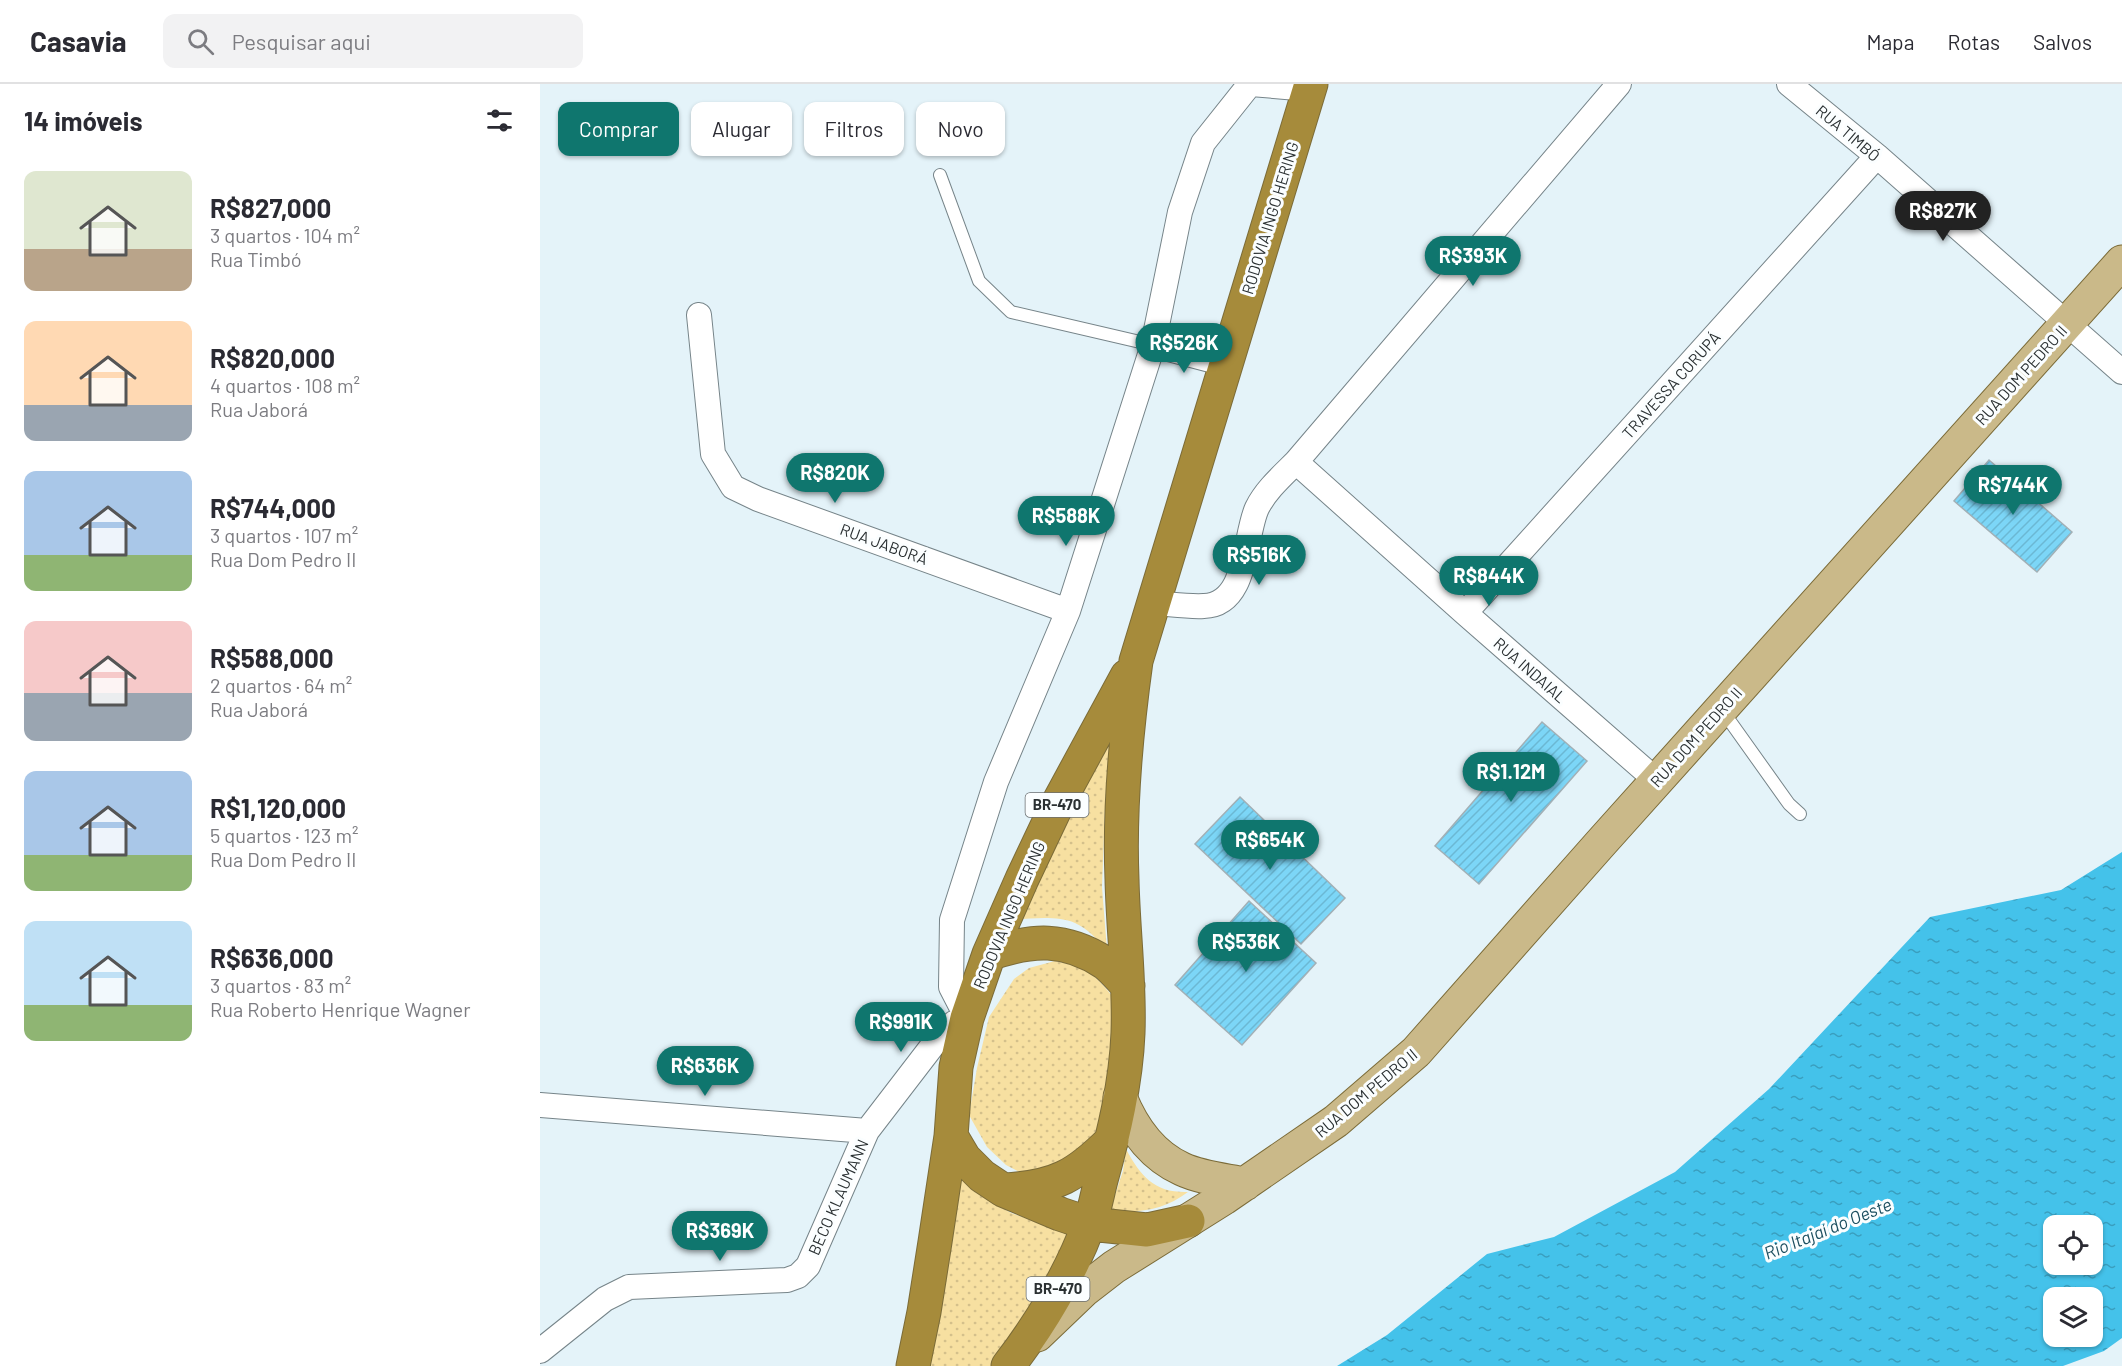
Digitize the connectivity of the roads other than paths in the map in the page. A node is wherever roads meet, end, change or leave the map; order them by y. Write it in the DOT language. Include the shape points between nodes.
graph roads {
  1 [pos="1251,84"];
  2 [pos="1619,84"];
  3 [pos="1789,84"];
  4 [pos="1310,86"];
  5 [pos="1877,156"];
  6 [pos="940,175"];
  7 [pos="2122,262"];
  8 [pos="699,315"];
  9 [pos="2068,323"];
  10 [pos="1152,345"];
  11 [pos="1226,364"];
  12 [pos="2122,372"];
  13 [pos="1296,462"];
  14 [pos="1154,603"];
  15 [pos="1068,611"];
  16 [pos="1465,614"];
  17 [pos="1136,661"];
  18 [pos="1721,709"];
  19 [pos="1657,781"];
  20 [pos="1800,814"];
  21 [pos="989,954"];
  22 [pos="1128,986"];
  23 [pos="967,1018"];
  24 [pos="1120,1097"];
  25 [pos="540,1105"];
  26 [pos="867,1131"];
  27 [pos="951,1136"];
  28 [pos="1112,1140"];
  29 [pos="1245,1184"];
  30 [pos="1003,1190"];
  31 [pos="1188,1221"];
  32 [pos="1090,1224"];
  33 [pos="540,1351"];
  34 [pos="1014,1358"];
  35 [pos="913,1366"];
  1 -- 4 [label="street"];
  1 -- 10 [label="street" via="1203,143 1180,212"];
  2 -- 13 [label="street"];
  3 -- 5 [label="street, RUA TIMBÓ"];
  4 -- 11 [label="highway, RODOVIA INGO HERING / BR-470"];
  5 -- 9 [label="street, RUA TIMBÓ"];
  5 -- 16 [label="street, TRAVESSA CORUPÁ"];
  6 -- 10 [label="lane" via="979,281 1011,312"];
  7 -- 9 [label="main road, RUA DOM PEDRO II"];
  8 -- 15 [label="street, RUA JABORÁ" via="713,454 733,487"];
  9 -- 12 [label="street, RUA TIMBÓ"];
  9 -- 18 [label="main road, RUA DOM PEDRO II"];
  10 -- 11 [label="street"];
  10 -- 15 [label="street"];
  11 -- 14 [label="highway, RODOVIA INGO HERING / BR-470"];
  13 -- 14 [label="street" via="1256,510 1237,587 1207,607"];
  13 -- 16 [label="street, RUA INDAIAL"];
  14 -- 17 [label="highway, RODOVIA INGO HERING / BR-470"];
  15 -- 23 [label="street" via="996,782 952,920 951,987"];
  16 -- 19 [label="street, RUA INDAIAL"];
  17 -- 21 [label="highway, RODOVIA INGO HERING / BR-470" via="1057,805"];
  17 -- 22 [label="highway, RODOVIA INGO HERING / BR-470" via="1128,715 1122,823"];
  18 -- 19 [label="main road, RUA DOM PEDRO II"];
  18 -- 20 [label="lane"];
  19 -- 29 [label="main road, RUA DOM PEDRO II" via="1416,1052 1336,1121"];
  21 -- 22 [label="highway" via="1018,944 1049,942 1080,949 1106,964"];
  21 -- 23 [label="highway, RODOVIA INGO HERING / BR-470"];
  22 -- 24 [label="highway, RODOVIA INGO HERING / BR-470" via="1128,1034"];
  23 -- 26 [label="street, BECO KLAUMANN" via="943,1032"];
  23 -- 27 [label="highway, RODOVIA INGO HERING / BR-470" via="956,1067"];
  24 -- 28 [label="highway, RODOVIA INGO HERING / BR-470"];
  24 -- 29 [label="main road" via="1141,1136 1162,1157 1182,1169"];
  25 -- 26 [label="street"];
  26 -- 33 [label="street, BECO KLAUMANN" via="808,1266 798,1276 787,1280 629,1287 605,1299"];
  27 -- 30 [label="highway" via="964,1158"];
  27 -- 35 [label="highway, RODOVIA INGO HERING / BR-470"];
  28 -- 30 [label="highway" via="1090,1162 1064,1179 1034,1188"];
  28 -- 32 [label="highway, RODOVIA INGO HERING / BR-470"];
  29 -- 31 [label="main road, RUA DOM PEDRO II"];
  30 -- 32 [label="highway"];
  31 -- 32 [label="highway" via="1147,1230"];
  31 -- 34 [label="main road, RUA DOM PEDRO II" via="1083,1291"];
  32 -- 34 [label="highway, RODOVIA INGO HERING / BR-470" via="1062,1283"];
}
